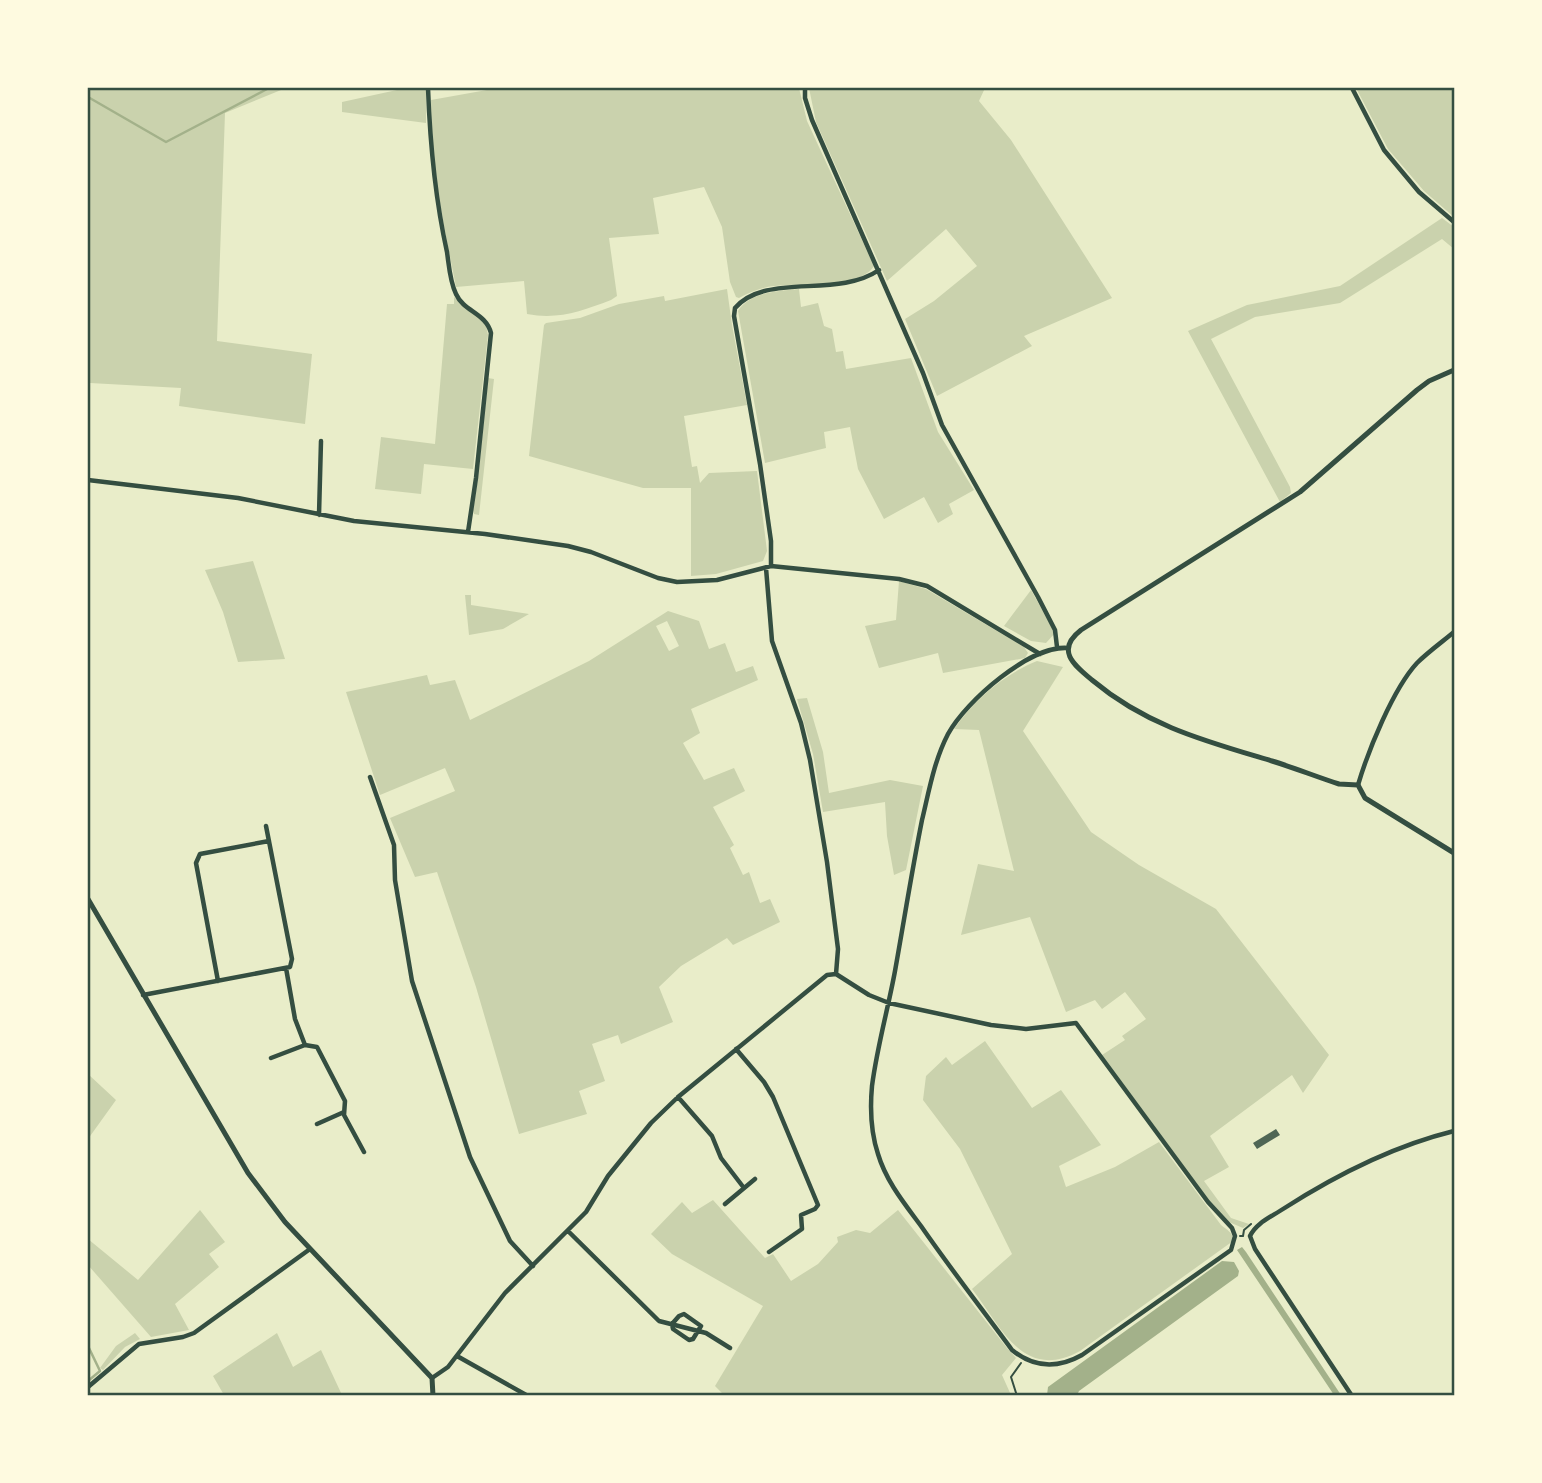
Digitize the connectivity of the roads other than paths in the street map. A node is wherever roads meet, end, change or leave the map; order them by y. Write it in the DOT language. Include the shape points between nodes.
graph roads {
  1 [pos="428,88"];
  2 [pos="805,88"];
  3 [pos="1352,88"];
  4 [pos="1454,222"];
  5 [pos="879,270"];
  6 [pos="1454,370"];
  7 [pos="321,441"];
  8 [pos="88,480"];
  9 [pos="319,515"];
  10 [pos="468,532"];
  11 [pos="769,567"];
  12 [pos="1454,632"];
  13 [pos="1056,647"];
  14 [pos="1068,648"];
  15 [pos="1040,654"];
  16 [pos="370,777"];
  17 [pos="1358,785"];
  18 [pos="266,826"];
  19 [pos="269,841"];
  20 [pos="1454,853"];
  21 [pos="88,899"];
  22 [pos="286,968"];
  23 [pos="836,974"];
  24 [pos="218,981"];
  25 [pos="142,995"];
  26 [pos="890,1003"];
  27 [pos="304,1045"];
  28 [pos="736,1049"];
  29 [pos="271,1058"];
  30 [pos="678,1097"];
  31 [pos="344,1111"];
  32 [pos="317,1124"];
  33 [pos="1454,1130"];
  34 [pos="364,1152"];
  35 [pos="755,1179"];
  36 [pos="744,1188"];
  37 [pos="725,1203"];
  38 [pos="568,1231"];
  39 [pos="310,1249"];
  40 [pos="769,1252"];
  41 [pos="533,1266"];
  42 [pos="672,1324"];
  43 [pos="700,1331"];
  44 [pos="730,1348"];
  45 [pos="457,1356"];
  46 [pos="432,1378"];
  47 [pos="88,1387"];
  48 [pos="433,1395"];
  49 [pos="528,1395"];
  50 [pos="1352,1395"];
  1 -- 10 [label="street" via="438,212 456,294 486,320 491,333"];
  2 -- 5 [label="street" via="808,110"];
  3 -- 4 [label="street" via="1384,150 1419,192"];
  5 -- 11 [label="street" via="852,283 765,291 735,308 766,504"];
  5 -- 13 [label="street" via="942,425 1055,630"];
  6 -- 14 [label="street" via="1417,390 1300,492 1081,630"];
  7 -- 9 [label="street"];
  8 -- 9 [label="street" via="238,498"];
  9 -- 10 [label="street"];
  10 -- 11 [label="street" via="568,546 677,582 702,582"];
  11 -- 15 [label="street" via="913,582"];
  11 -- 23 [label="street" via="772,641 801,723 827,862 838,949"];
  12 -- 17 [label="street" via="1417,663 1403,682"];
  13 -- 14 [label="street"];
  13 -- 15 [label="street"];
  14 -- 17 [label="street" via="1072,663 1083,673 1155,722 1339,784"];
  15 -- 26 [label="street" via="990,685 965,708 938,756"];
  16 -- 41 [label="street" via="394,845 395,880 412,981 470,1157 510,1241"];
  17 -- 20 [label="street" via="1364,798"];
  18 -- 19 [label="street"];
  19 -- 22 [label="street" via="292,959"];
  19 -- 24 [label="street" via="200,853 197,863"];
  21 -- 25 [label="street"];
  22 -- 24 [label="street"];
  22 -- 27 [label="street"];
  23 -- 26 [label="street"];
  23 -- 28 [label="street" via="827,975"];
  24 -- 25 [label="street"];
  25 -- 39 [label="street" via="248,1173"];
  26 -- 26 [label="street" via="872,1086 877,1154 890,1183 931,1241 1024,1360 1056,1365 1082,1355 1231,1250 1235,1236 1231,1228 1076,1023 1006,1028"];
  27 -- 29 [label="street"];
  27 -- 31 [label="street" via="317,1047 345,1101"];
  28 -- 30 [label="street"];
  28 -- 40 [label="street" via="773,1097 816,1198 815,1209 801,1215 802,1229"];
  30 -- 36 [label="street" via="712,1136 718,1153"];
  30 -- 38 [label="street" via="651,1123"];
  31 -- 32 [label="street"];
  31 -- 34 [label="street"];
  33 -- 50 [label="street" via="1342,1173 1261,1223 1250,1237"];
  35 -- 36 [label="street"];
  36 -- 37 [label="street"];
  38 -- 41 [label="street"];
  38 -- 42 [label="street" via="659,1321"];
  39 -- 46 [label="street"];
  39 -- 47 [label="street" via="194,1333 139,1344"];
  41 -- 45 [label="street" via="487,1315"];
  42 -- 43 [label="street"];
  42 -- 43 [label="street" via="689,1340"];
  42 -- 43 [label="street" via="684,1314 701,1326"];
  43 -- 44 [label="street"];
  45 -- 46 [label="street"];
  45 -- 49 [label="street"];
  46 -- 48 [label="street"];
}
